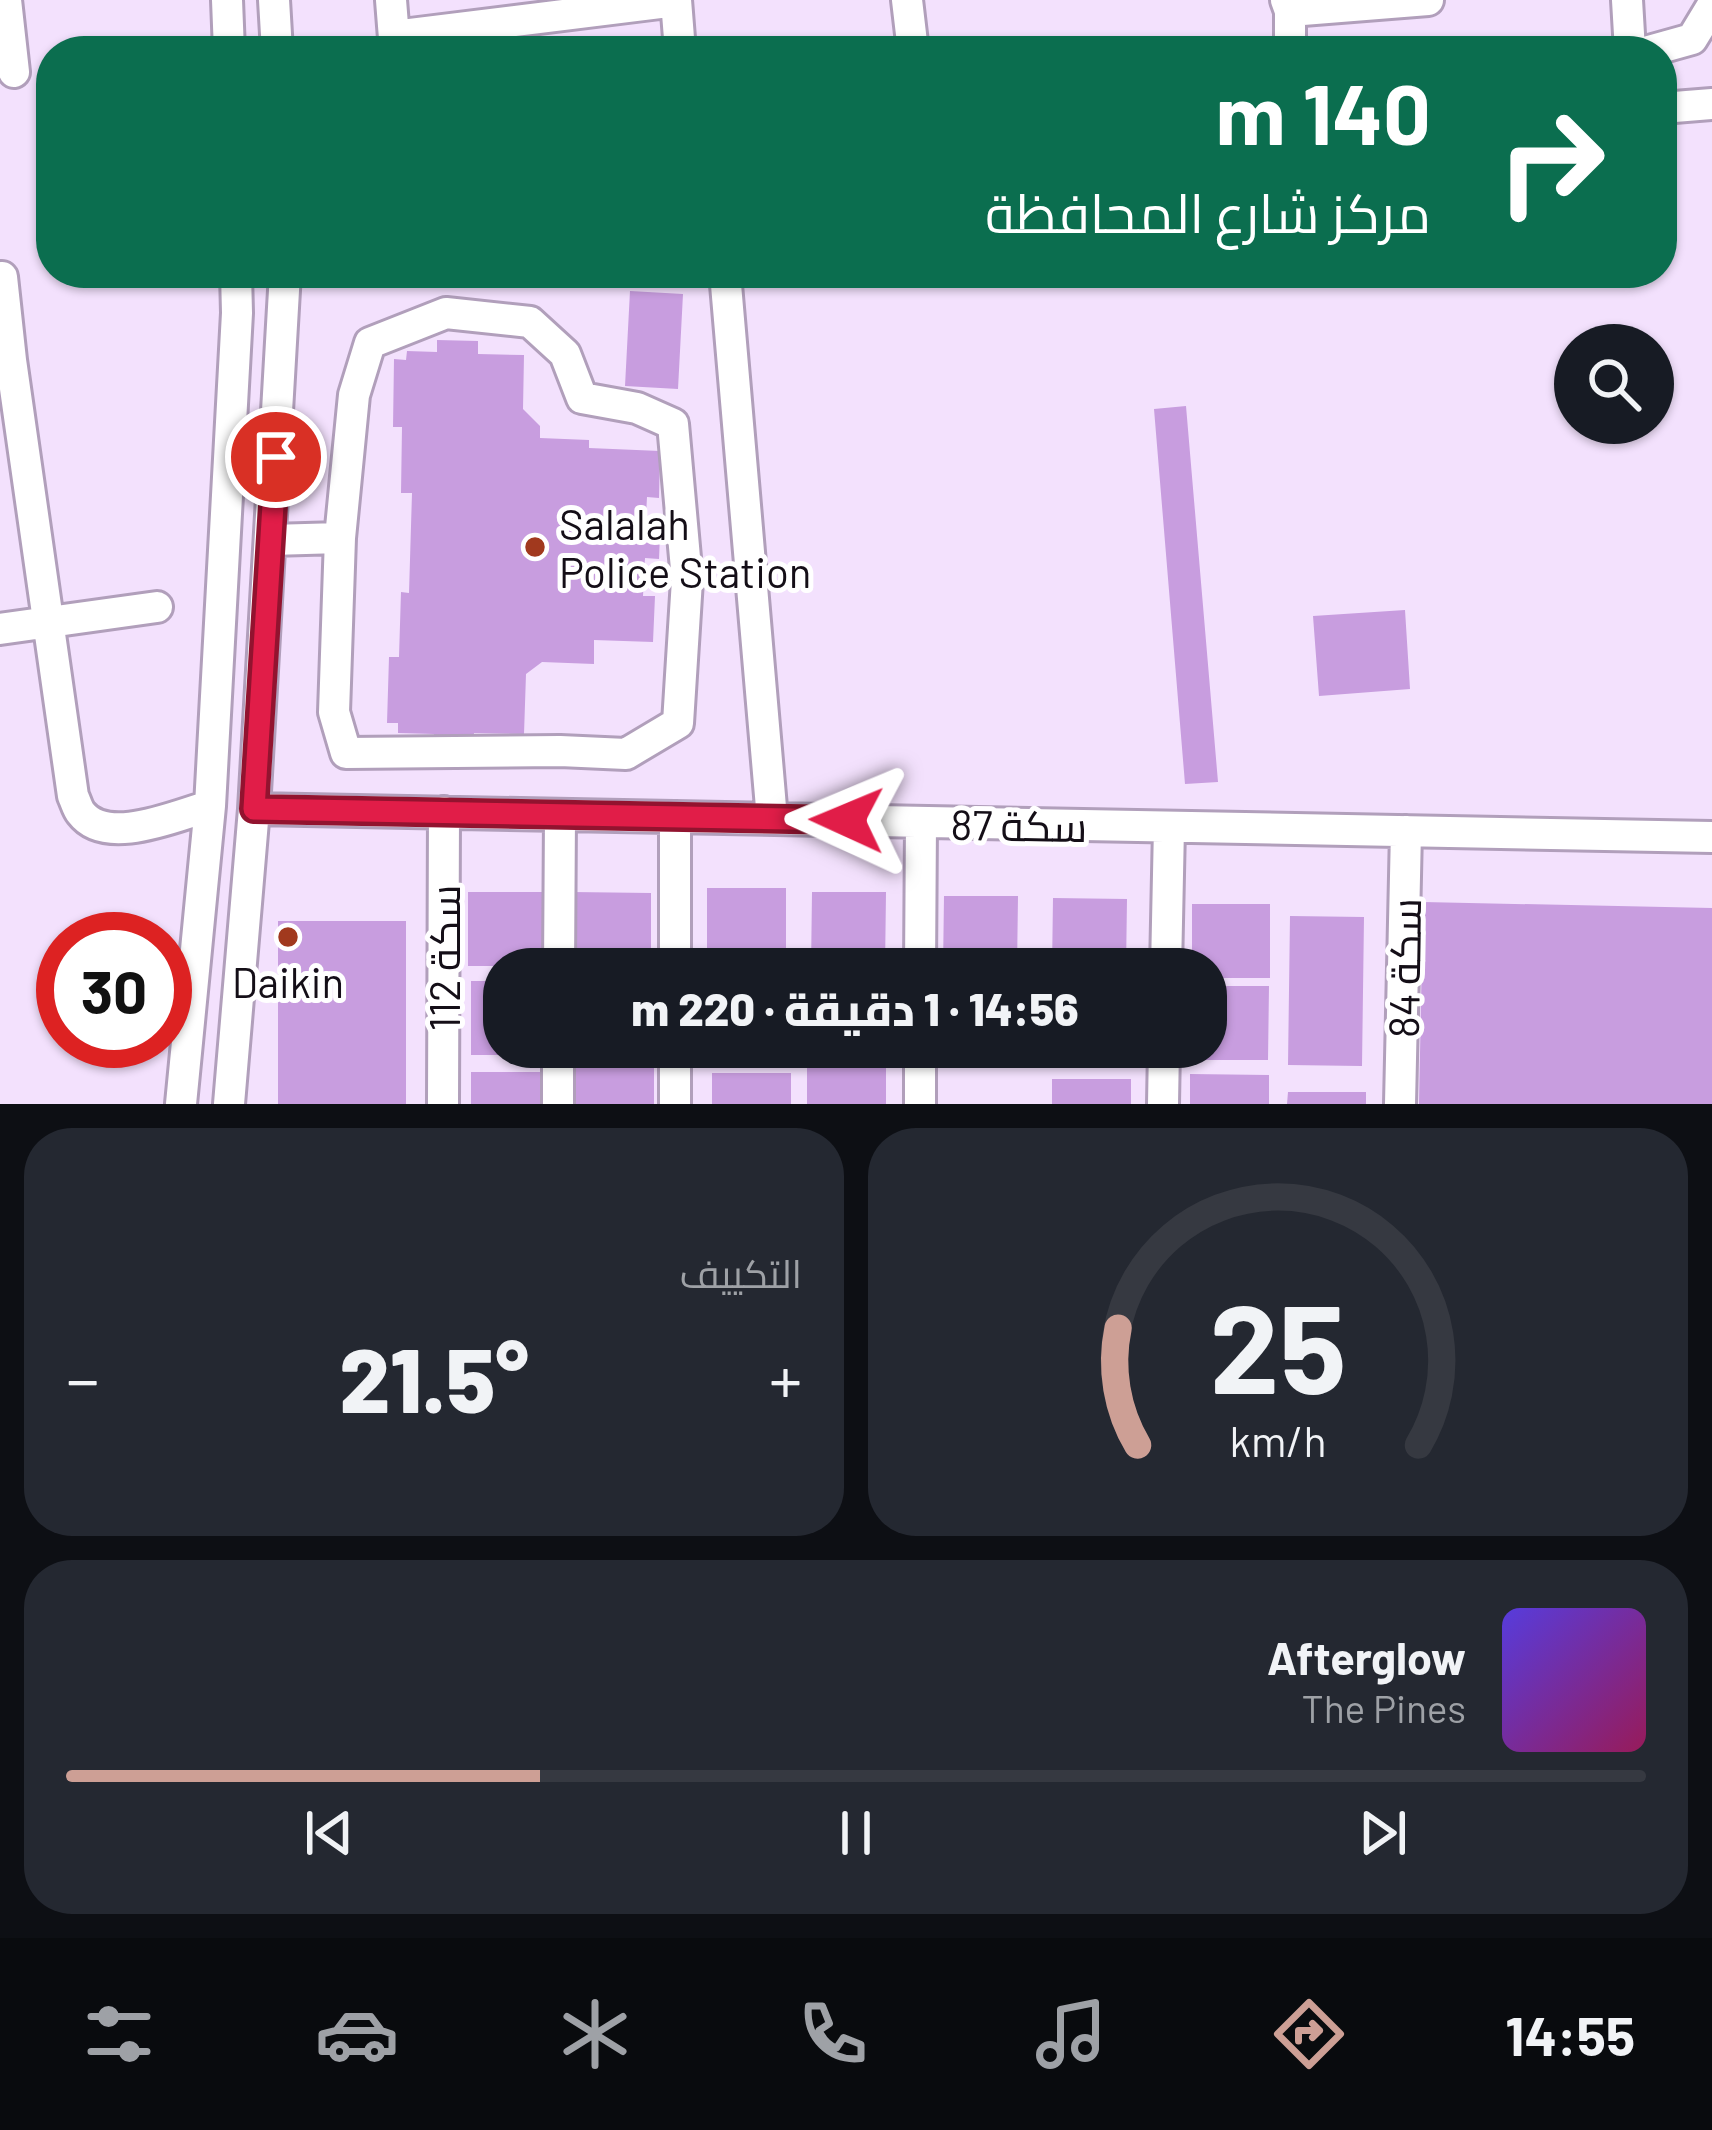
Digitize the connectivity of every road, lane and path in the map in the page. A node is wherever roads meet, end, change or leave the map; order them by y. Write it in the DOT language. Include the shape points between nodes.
graph roads {
  1 [pos="6,0"];
  2 [pos="227,0"];
  3 [pos="274,0"];
  4 [pos="391,0"];
  5 [pos="907,0"];
  6 [pos="1428,0"];
  7 [pos="1627,0"];
  8 [pos="676,1"];
  9 [pos="1288,5"];
  10 [pos="1712,6"];
  11 [pos="228,36"];
  12 [pos="276,36"];
  13 [pos="394,36"];
  14 [pos="442,36"];
  15 [pos="679,36"];
  16 [pos="911,36"];
  17 [pos="1290,36"];
  18 [pos="1629,36"];
  19 [pos="1677,43"];
  20 [pos="14,72"];
  21 [pos="1712,104"];
  22 [pos="1677,107"];
  23 [pos="2,277"];
  24 [pos="236,288"];
  25 [pos="284,288"];
  26 [pos="726,288"];
  27 [pos="5,361"];
  28 [pos="340,538"];
  29 [pos="271,540"];
  30 [pos="157,607"];
  31 [pos="48,622"];
  32 [pos="0,628"];
  33 [pos="210,806"];
  34 [pos="254,809"];
  35 [pos="444,812"];
  36 [pos="560,814"];
  37 [pos="675,817"];
  38 [pos="772,819"];
  39 [pos="921,822"];
  40 [pos="1168,827"];
  41 [pos="1406,831"];
  42 [pos="1712,837"];
  43 [pos="559,948"];
  44 [pos="675,948"];
  45 [pos="920,948"];
  46 [pos="1166,948"];
  47 [pos="558,1068"];
  48 [pos="675,1068"];
  49 [pos="920,1068"];
  50 [pos="1164,1068"];
  51 [pos="181,1104"];
  52 [pos="229,1104"];
  53 [pos="443,1104"];
  54 [pos="558,1104"];
  55 [pos="675,1104"];
  56 [pos="920,1104"];
  57 [pos="1163,1104"];
  58 [pos="1400,1104"];
  1 -- 20 [label="street"];
  2 -- 11 [label="street"];
  3 -- 12 [label="street"];
  4 -- 13 [label="street"];
  5 -- 16 [label="street"];
  6 -- 9 [label="street"];
  7 -- 18 [label="street"];
  8 -- 14 [label="street"];
  8 -- 15 [label="street"];
  9 -- 17 [label="street"];
  10 -- 19 [label="street" via="1692,39"];
  21 -- 22 [label="street"];
  23 -- 27 [label="street"];
  24 -- 33 [label="street"];
  25 -- 29 [label="street"];
  26 -- 38 [label="street"];
  27 -- 31 [label="street"];
  28 -- 28 [label="street" via="354,395 370,343 446,313 530,322 565,354 582,398 673,424 687,580 678,723 626,754 346,753 334,712"];
  28 -- 29 [label="street"];
  29 -- 34 [label="street"];
  30 -- 31 [label="street"];
  31 -- 32 [label="street"];
  31 -- 33 [label="street" via="73,796 83,817 125,830"];
  33 -- 51 [label="street"];
  34 -- 35 [label="street, سكة 87"];
  34 -- 52 [label="street"];
  35 -- 36 [label="street, سكة 87"];
  35 -- 53 [label="street, سكة 112"];
  36 -- 37 [label="street, سكة 87"];
  36 -- 43 [label="street"];
  37 -- 38 [label="street, سكة 87"];
  37 -- 44 [label="street"];
  38 -- 39 [label="street, سكة 87"];
  39 -- 40 [label="street, سكة 87"];
  39 -- 45 [label="street"];
  40 -- 41 [label="street, سكة 87"];
  40 -- 46 [label="street"];
  41 -- 42 [label="street, سكة 87"];
  41 -- 58 [label="street, سكة 84"];
  47 -- 54 [label="street"];
  48 -- 55 [label="street"];
  49 -- 56 [label="street"];
  50 -- 57 [label="street"];
}
